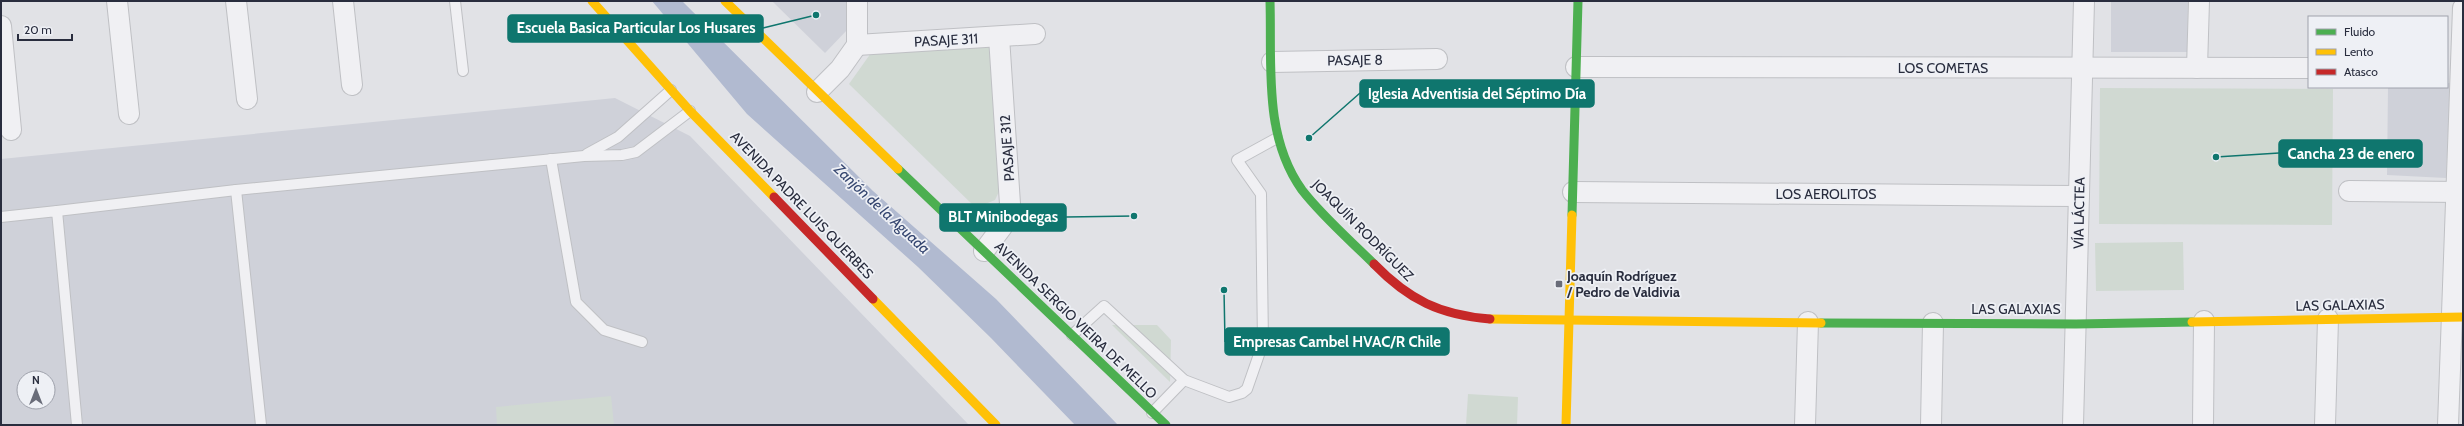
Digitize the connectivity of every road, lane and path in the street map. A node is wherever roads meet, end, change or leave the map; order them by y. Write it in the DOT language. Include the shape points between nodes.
graph roads {
  1 [pos="117,1"];
  2 [pos="236,1"];
  3 [pos="343,1"];
  4 [pos="455,1"];
  5 [pos="592,1"];
  6 [pos="725,1"];
  7 [pos="857,1"];
  8 [pos="1270,1"];
  9 [pos="1578,1"];
  10 [pos="2084,1"];
  11 [pos="2199,1"];
  12 [pos="2463,8"];
  13 [pos="1,26"];
  14 [pos="1035,34"];
  15 [pos="999,37"];
  16 [pos="857,45"];
  17 [pos="1437,59"];
  18 [pos="1272,62"];
  19 [pos="1576,67"];
  20 [pos="2082,68"];
  21 [pos="2197,68"];
  22 [pos="2308,68"];
  23 [pos="2457,68"];
  24 [pos="463,71"];
  25 [pos="352,85"];
  26 [pos="671,90"];
  27 [pos="817,92"];
  28 [pos="247,99"];
  29 [pos="690,111"];
  30 [pos="129,114"];
  31 [pos="11,130"];
  32 [pos="1277,138"];
  33 [pos="584,156"];
  34 [pos="551,159"];
  35 [pos="236,190"];
  36 [pos="2348,191"];
  37 [pos="1572,192"];
  38 [pos="2460,192"];
  39 [pos="2079,196"];
  40 [pos="56,211"];
  41 [pos="1,217"];
  42 [pos="984,251"];
  43 [pos="2458,317"];
  44 [pos="2328,319"];
  45 [pos="1569,321"];
  46 [pos="2204,321"];
  47 [pos="1808,322"];
  48 [pos="1933,323"];
  49 [pos="2076,324"];
  50 [pos="1072,335"];
  51 [pos="642,342"];
  52 [pos="1184,380"];
  53 [pos="1152,413"];
  54 [pos="76,425"];
  55 [pos="261,425"];
  56 [pos="996,425"];
  57 [pos="1166,425"];
  58 [pos="1566,425"];
  59 [pos="1805,425"];
  60 [pos="1930,425"];
  61 [pos="2073,425"];
  62 [pos="2203,425"];
  63 [pos="2325,425"];
  64 [pos="2448,425"];
  1 -- 30 [label="street"];
  2 -- 28 [label="street"];
  3 -- 25 [label="street"];
  4 -- 24 [label="lane"];
  5 -- 26 [label="main road, AVENIDA PADRE LUIS QUERBES"];
  6 -- 27 [label="main road, AVENIDA SERGIO VIEIRA DE MELLO"];
  7 -- 16 [label="street"];
  8 -- 18 [label="main road, JOAQUÍN RODRÍGUEZ"];
  9 -- 19 [label="main road"];
  10 -- 20 [label="street, VÍA LÁCTEA"];
  11 -- 21 [label="street"];
  12 -- 23 [label="street"];
  13 -- 31 [label="street"];
  14 -- 15 [label="street, PASAJE 311"];
  15 -- 16 [label="street, PASAJE 311"];
  15 -- 42 [label="street, PASAJE 312" via="1010,204 1002,227"];
  16 -- 27 [label="street" via="840,69"];
  17 -- 18 [label="street, PASAJE 8"];
  18 -- 32 [label="main road, JOAQUÍN RODRÍGUEZ" via="1273,108"];
  19 -- 20 [label="street, LOS COMETAS"];
  19 -- 37 [label="main road"];
  20 -- 21 [label="street, LOS COMETAS"];
  20 -- 39 [label="street, VÍA LÁCTEA"];
  21 -- 22 [label="street, LOS COMETAS"];
  23 -- 38 [label="street"];
  26 -- 29 [label="main road, AVENIDA PADRE LUIS QUERBES"];
  26 -- 33 [label="lane" via="618,137"];
  27 -- 42 [label="main road, AVENIDA SERGIO VIEIRA DE MELLO"];
  29 -- 33 [label="lane" via="636,152 622,156"];
  29 -- 56 [label="main road, AVENIDA PADRE LUIS QUERBES"];
  32 -- 45 [label="main road, JOAQUÍN RODRÍGUEZ" via="1295,179 1317,207 1394,284 1416,300 1440,311 1468,317"];
  32 -- 52 [label="lane" via="1237,160 1261,194 1263,343 1250,384 1242,393 1229,397"];
  33 -- 34 [label="lane"];
  34 -- 35 [label="lane"];
  34 -- 51 [label="lane" via="576,302 604,330"];
  35 -- 40 [label="lane"];
  35 -- 55 [label="lane"];
  36 -- 38 [label="street"];
  37 -- 39 [label="street, LOS AEROLITOS"];
  37 -- 45 [label="main road"];
  38 -- 43 [label="street"];
  39 -- 49 [label="street, VÍA LÁCTEA"];
  40 -- 41 [label="lane"];
  40 -- 54 [label="lane"];
  42 -- 50 [label="main road, AVENIDA SERGIO VIEIRA DE MELLO"];
  43 -- 44 [label="main road, LAS GALAXIAS"];
  43 -- 64 [label="street"];
  44 -- 46 [label="main road, LAS GALAXIAS"];
  44 -- 63 [label="street"];
  45 -- 47 [label="main road, LAS GALAXIAS"];
  45 -- 58 [label="main road"];
  46 -- 49 [label="main road, LAS GALAXIAS"];
  46 -- 62 [label="street"];
  47 -- 48 [label="main road, LAS GALAXIAS"];
  47 -- 59 [label="street"];
  48 -- 49 [label="main road, LAS GALAXIAS"];
  48 -- 60 [label="street"];
  49 -- 61 [label="street, VÍA LÁCTEA"];
  50 -- 52 [label="lane" via="1104,306"];
  50 -- 53 [label="main road, AVENIDA SERGIO VIEIRA DE MELLO"];
  52 -- 53 [label="lane"];
  53 -- 57 [label="main road, AVENIDA SERGIO VIEIRA DE MELLO"];
}
